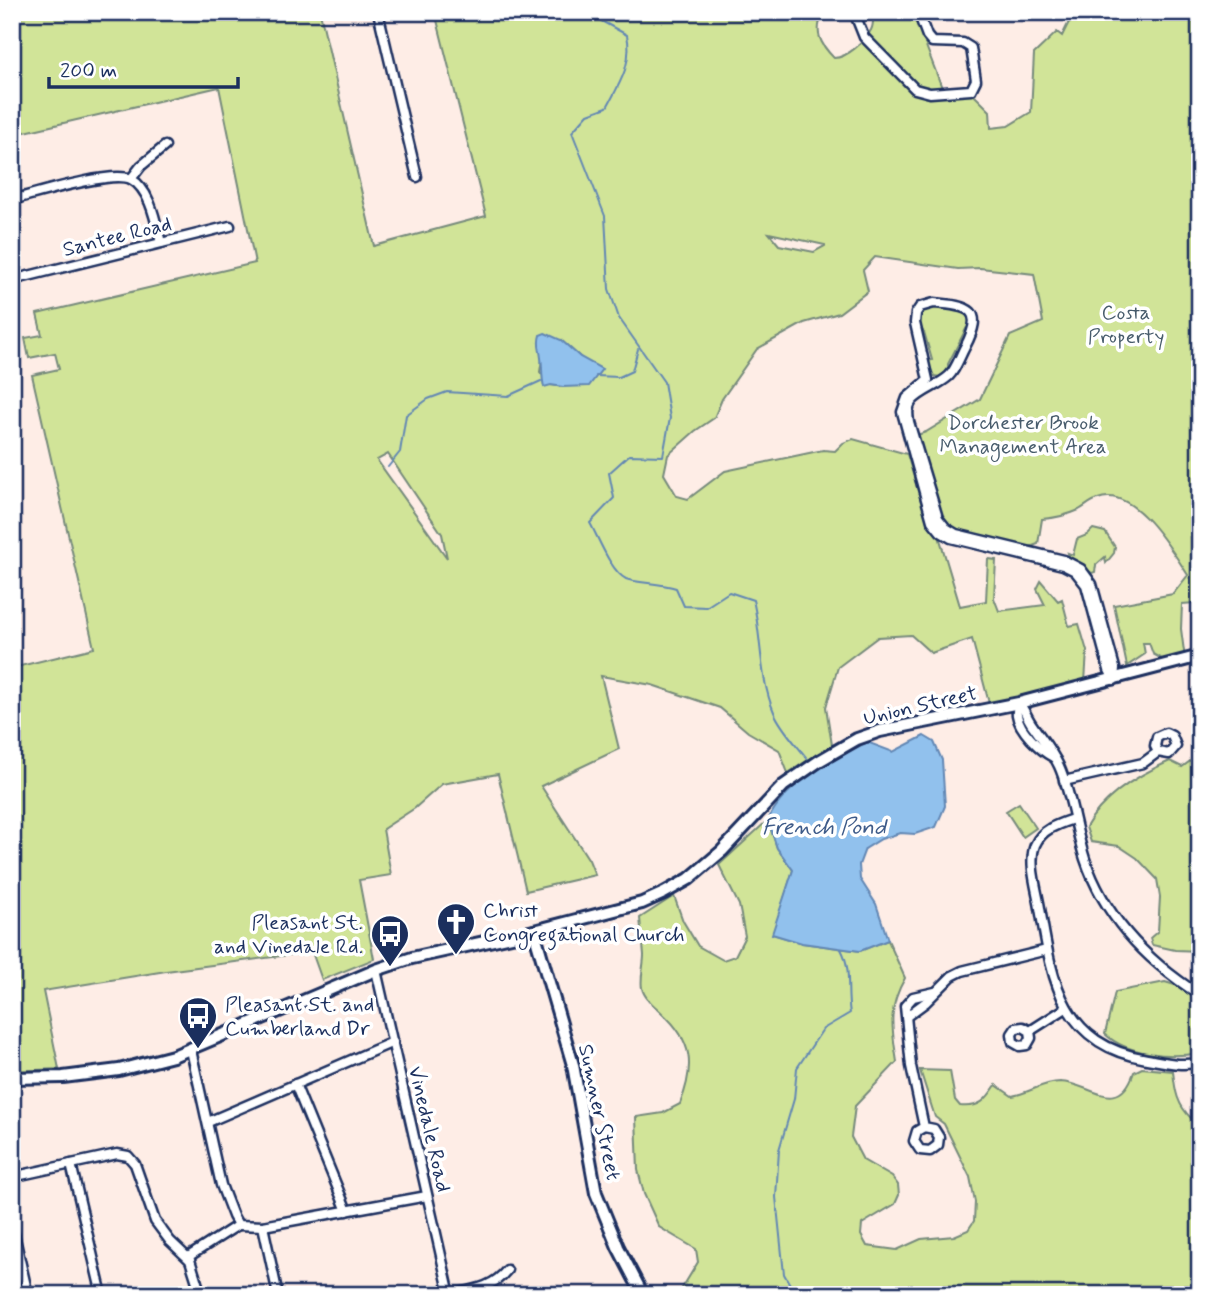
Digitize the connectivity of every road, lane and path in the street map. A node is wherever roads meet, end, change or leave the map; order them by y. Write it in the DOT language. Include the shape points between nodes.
graph roads {
  1 [pos="379,12"];
  2 [pos="855,12"];
  3 [pos="918,12"];
  4 [pos="165,146"];
  5 [pos="417,177"];
  6 [pos="131,179"];
  7 [pos="12,200"];
  8 [pos="230,226"];
  9 [pos="161,243"];
  10 [pos="12,280"];
  11 [pos="929,378"];
  12 [pos="940,382"];
  13 [pos="1004,549"];
  14 [pos="1200,656"];
  15 [pos="1114,680"];
  16 [pos="1018,703"];
  17 [pos="1158,752"];
  18 [pos="1064,781"];
  19 [pos="1073,819"];
  20 [pos="534,931"];
  21 [pos="1047,950"];
  22 [pos="376,970"];
  23 [pos="1200,995"];
  24 [pos="1066,1008"];
  25 [pos="1030,1031"];
  26 [pos="393,1042"];
  27 [pos="191,1050"];
  28 [pos="1200,1062"];
  29 [pos="12,1079"];
  30 [pos="295,1084"];
  31 [pos="208,1122"];
  32 [pos="924,1127"];
  33 [pos="71,1164"];
  34 [pos="12,1177"];
  35 [pos="427,1196"];
  36 [pos="347,1211"];
  37 [pos="12,1225"];
  38 [pos="238,1225"];
  39 [pos="263,1226"];
  40 [pos="188,1257"];
  41 [pos="507,1270"];
  42 [pos="28,1295"];
  43 [pos="102,1295"];
  44 [pos="201,1295"];
  45 [pos="278,1295"];
  46 [pos="449,1295"];
  47 [pos="643,1295"];
  1 -- 5 [label="street"];
  2 -- 3 [label="street" via="864,37 912,88 930,93 972,89 976,80 971,48 963,43 932,42"];
  4 -- 6 [label="street"];
  6 -- 7 [label="street" via="97,179"];
  6 -- 9 [label="street" via="149,204"];
  8 -- 9 [label="street, Santee Road"];
  9 -- 10 [label="street, Santee Road"];
  11 -- 12 [label="street"];
  11 -- 12 [label="street" via="916,312 929,303 961,307 974,315 975,328 951,373"];
  11 -- 13 [label="street" via="906,400 902,412 930,517 938,530 951,538"];
  12 -- 13 [label="street" via="915,399 908,413 936,514 953,532"];
  13 -- 15 [label="street" via="1078,566 1087,580"];
  14 -- 15 [label="main road, Union Street"];
  15 -- 16 [label="main road, Union Street"];
  16 -- 18 [label="street" via="1017,715 1025,730 1054,757"];
  16 -- 20 [label="main road, Union Street" via="880,731 842,746 783,786 689,879 656,897"];
  17 -- 18 [label="street" via="1143,762"];
  18 -- 19 [label="street"];
  19 -- 21 [label="street" via="1046,830 1033,851"];
  19 -- 23 [label="street" via="1094,881 1124,932 1162,970"];
  20 -- 22 [label="main road, Union Street" via="435,951"];
  20 -- 47 [label="main road, Sumner Street" via="573,1065 596,1193"];
  21 -- 24 [label="street" via="1055,986"];
  21 -- 32 [label="street" via="962,971 907,1016 911,1066"];
  22 -- 26 [label="street, Vinedale Road"];
  22 -- 27 [label="main road, Union Street"];
  24 -- 25 [label="street"];
  24 -- 28 [label="street" via="1082,1028 1110,1049 1170,1063"];
  26 -- 30 [label="street"];
  26 -- 35 [label="street, Vinedale Road"];
  27 -- 29 [label="main road, Union Street" via="119,1070"];
  27 -- 31 [label="street"];
  30 -- 31 [label="street"];
  30 -- 36 [label="street"];
  31 -- 38 [label="street" via="223,1192"];
  33 -- 34 [label="street"];
  33 -- 40 [label="street" via="117,1154 128,1156 155,1221"];
  33 -- 43 [label="street"];
  35 -- 36 [label="street"];
  35 -- 46 [label="street, Vinedale Road"];
  36 -- 39 [label="street"];
  37 -- 42 [label="street"];
  38 -- 39 [label="street"];
  38 -- 40 [label="street"];
  39 -- 45 [label="street"];
  40 -- 44 [label="street"];
  41 -- 46 [label="street" via="489,1286"];
}
